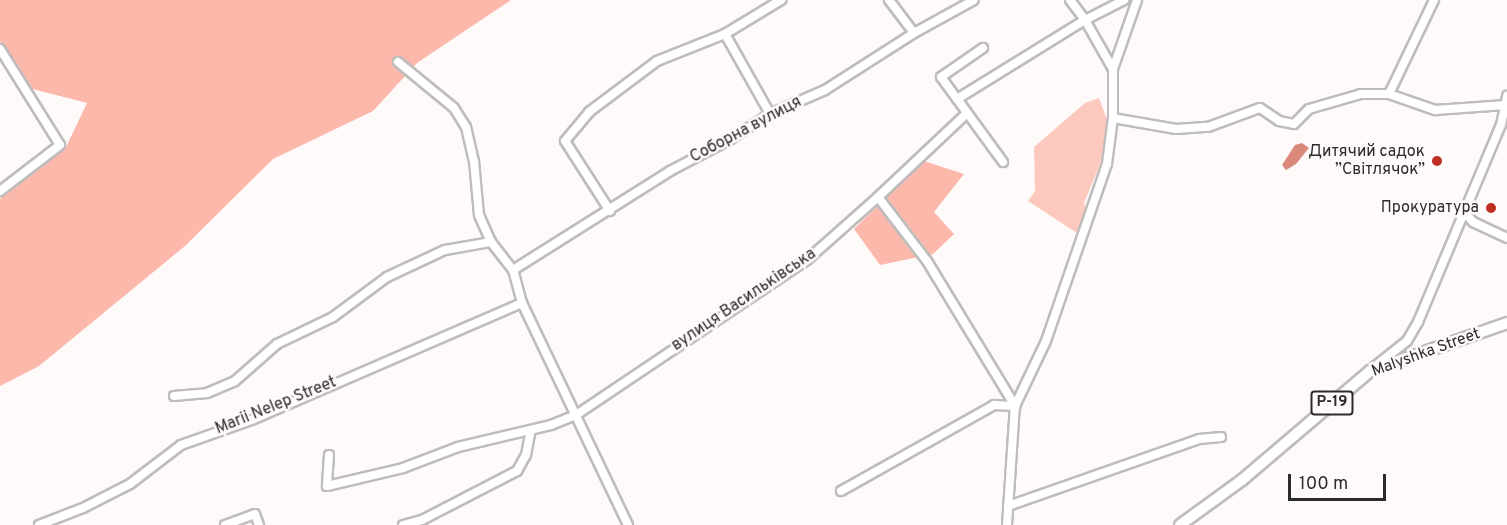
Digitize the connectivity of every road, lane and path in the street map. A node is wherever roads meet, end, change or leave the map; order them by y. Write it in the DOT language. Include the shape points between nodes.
graph roads {
  1 [pos="781,0"];
  2 [pos="890,0"];
  3 [pos="974,0"];
  4 [pos="1070,0"];
  5 [pos="1124,0"];
  6 [pos="1137,0"];
  7 [pos="1434,0"];
  8 [pos="1085,21"];
  9 [pos="914,33"];
  10 [pos="725,34"];
  11 [pos="983,48"];
  12 [pos="0,49"];
  13 [pos="398,62"];
  14 [pos="1113,69"];
  15 [pos="1389,94"];
  16 [pos="957,99"];
  17 [pos="1506,101"];
  18 [pos="770,114"];
  19 [pos="966,114"];
  20 [pos="1113,118"];
  21 [pos="1003,162"];
  22 [pos="0,191"];
  23 [pos="878,197"];
  24 [pos="610,210"];
  25 [pos="1464,212"];
  26 [pos="1507,238"];
  27 [pos="491,242"];
  28 [pos="513,270"];
  29 [pos="522,303"];
  30 [pos="1507,323"];
  31 [pos="1370,370"];
  32 [pos="174,396"];
  33 [pos="1015,406"];
  34 [pos="576,415"];
  35 [pos="531,430"];
  36 [pos="1221,437"];
  37 [pos="329,455"];
  38 [pos="841,491"];
  39 [pos="1008,506"];
  40 [pos="39,525"];
  41 [pos="225,525"];
  42 [pos="259,525"];
  43 [pos="403,525"];
  44 [pos="628,525"];
  45 [pos="1007,525"];
  46 [pos="1180,525"];
  1 -- 10 [label="street"];
  2 -- 9 [label="street"];
  3 -- 9 [label="street, Соборна вулиця"];
  4 -- 8 [label="street"];
  5 -- 8 [label="street"];
  6 -- 14 [label="street"];
  7 -- 15 [label="street"];
  8 -- 14 [label="street"];
  8 -- 16 [label="street"];
  9 -- 18 [label="street, Соборна вулиця" via="825,90"];
  10 -- 18 [label="street"];
  10 -- 24 [label="street" via="657,61 589,112 565,141"];
  11 -- 16 [label="street" via="941,77"];
  12 -- 22 [label="street" via="60,145"];
  13 -- 27 [label="street" via="454,108 466,127 474,160 479,215"];
  14 -- 20 [label="street"];
  15 -- 17 [label="street" via="1435,110"];
  15 -- 20 [label="street" via="1340,99 1309,109 1294,124 1279,121 1260,108 1197,128 1176,129"];
  16 -- 19 [label="street"];
  17 -- 25 [label="street" via="1502,125"];
  18 -- 24 [label="street, Соборна вулиця"];
  19 -- 21 [label="street"];
  19 -- 23 [label="street, вулиця Васильківська"];
  20 -- 33 [label="street" via="1103,175 1046,341"];
  23 -- 33 [label="street" via="927,261"];
  23 -- 34 [label="street, вулиця Васильківська" via="807,260"];
  24 -- 28 [label="street, Соборна вулиця"];
  25 -- 26 [label="street" via="1473,222"];
  25 -- 31 [label="street" via="1407,341"];
  27 -- 28 [label="street"];
  27 -- 32 [label="street" via="445,250 387,277 333,317 277,344 235,381 207,393"];
  28 -- 29 [label="street"];
  29 -- 34 [label="street"];
  29 -- 40 [label="street, Marii Nelep Street" via="254,419 181,445 130,484"];
  30 -- 31 [label="main road, Malyshka Street / Р-19"];
  31 -- 46 [label="main road, Malyshka Street / Р-19" via="1242,480"];
  33 -- 38 [label="street" via="994,405"];
  33 -- 39 [label="street"];
  34 -- 35 [label="street, вулиця Васильківська"];
  34 -- 44 [label="street"];
  35 -- 37 [label="street, вулиця Васильківська" via="327,486"];
  35 -- 43 [label="street" via="526,455 517,471 422,520"];
  36 -- 39 [label="street" via="1199,439"];
  39 -- 45 [label="street"];
  41 -- 42 [label="street" via="255,514"];
}
